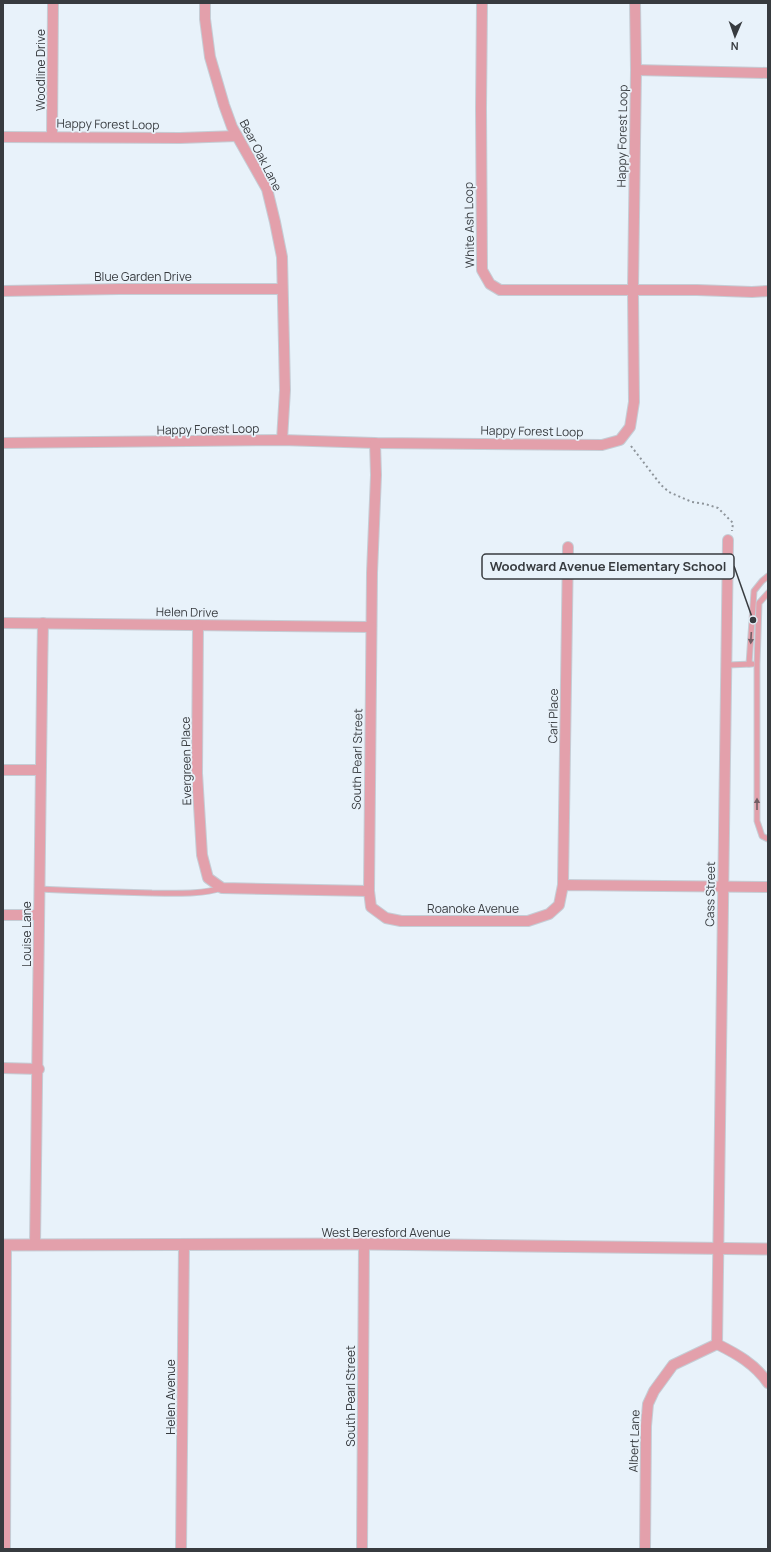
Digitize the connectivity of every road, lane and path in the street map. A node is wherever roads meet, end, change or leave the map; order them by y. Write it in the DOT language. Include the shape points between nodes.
graph roads {
  1 [pos="53,3"];
  2 [pos="205,3"];
  3 [pos="482,3"];
  4 [pos="635,3"];
  5 [pos="636,70"];
  6 [pos="768,73"];
  7 [pos="52,136"];
  8 [pos="237,136"];
  9 [pos="3,137"];
  10 [pos="282,289"];
  11 [pos="633,290"];
  12 [pos="768,290"];
  13 [pos="3,291"];
  14 [pos="282,440"];
  15 [pos="3,443"];
  16 [pos="375,443"];
  17 [pos="631,446"];
  18 [pos="728,540"];
  19 [pos="568,547"];
  20 [pos="768,576"];
  21 [pos="768,593"];
  22 [pos="3,623"];
  23 [pos="43,623"];
  24 [pos="198,625"];
  25 [pos="371,627"];
  26 [pos="750,664"];
  27 [pos="756,664"];
  28 [pos="728,665"];
  29 [pos="3,770"];
  30 [pos="40,770"];
  31 [pos="768,839"];
  32 [pos="563,885"];
  33 [pos="723,886"];
  34 [pos="768,886"];
  35 [pos="222,888"];
  36 [pos="39,889"];
  37 [pos="369,891"];
  38 [pos="3,915"];
  39 [pos="39,915"];
  40 [pos="3,1068"];
  41 [pos="38,1069"];
  42 [pos="35,1244"];
  43 [pos="364,1244"];
  44 [pos="5,1245"];
  45 [pos="184,1245"];
  46 [pos="718,1248"];
  47 [pos="768,1249"];
  48 [pos="717,1344"];
  49 [pos="768,1384"];
  50 [pos="5,1549"];
  51 [pos="182,1549"];
  52 [pos="362,1549"];
  53 [pos="645,1549"];
  1 -- 7 [label="street, Woodline Drive"];
  2 -- 8 [label="street, Bear Oak Lane" via="210,58 224,105"];
  3 -- 11 [label="street, White Ash Loop" via="482,270 490,284 500,290"];
  4 -- 5 [label="street, Happy Forest Loop"];
  5 -- 6 [label="street"];
  5 -- 11 [label="street, Happy Forest Loop"];
  7 -- 8 [label="street, Happy Forest Loop"];
  7 -- 9 [label="street, Happy Forest Loop"];
  8 -- 10 [label="street, Bear Oak Lane" via="267,189 282,257"];
  10 -- 13 [label="street, Blue Garden Drive"];
  10 -- 14 [label="street, Bear Oak Lane" via="285,390"];
  11 -- 12 [label="street, White Ash Loop"];
  11 -- 16 [label="street, Happy Forest Loop" via="634,402 630,427 620,440 602,445"];
  14 -- 15 [label="street, Happy Forest Loop"];
  14 -- 16 [label="street, Happy Forest Loop"];
  16 -- 25 [label="street, South Pearl Street"];
  17 -- 18 [label="path" via="660,485 669,492 692,502 718,508 726,515 733,523 733,531"];
  18 -- 28 [label="street, Cass Street"];
  19 -- 32 [label="street, Cari Place"];
  20 -- 26 [label="lane, one-way" via="754,591"];
  21 -- 27 [label="lane" via="759,603"];
  22 -- 23 [label="street, Helen Drive"];
  23 -- 24 [label="street, Helen Drive"];
  23 -- 30 [label="street, Louise Lane"];
  24 -- 25 [label="street, Helen Drive"];
  24 -- 35 [label="street, Evergreen Place" via="197,773 202,855 208,878"];
  25 -- 37 [label="street, South Pearl Street"];
  26 -- 27 [label="lane"];
  26 -- 28 [label="lane"];
  31 -- 27 [label="lane, one-way" via="762,836 757,821"];
  28 -- 33 [label="street, Cass Street"];
  29 -- 30 [label="street"];
  30 -- 36 [label="street, Louise Lane"];
  32 -- 33 [label="street"];
  32 -- 37 [label="street, Roanoke Avenue" via="559,905 549,914 528,922 400,921 386,918 371,907"];
  33 -- 34 [label="street"];
  33 -- 46 [label="street, Cass Street"];
  35 -- 36 [label="lane" via="207,893"];
  35 -- 37 [label="street"];
  36 -- 39 [label="street, Louise Lane"];
  38 -- 39 [label="street"];
  39 -- 41 [label="street, Louise Lane"];
  40 -- 41 [label="street"];
  41 -- 42 [label="street, Louise Lane"];
  42 -- 44 [label="street, West Beresford Avenue"];
  42 -- 45 [label="street, West Beresford Avenue"];
  43 -- 45 [label="street, West Beresford Avenue"];
  43 -- 46 [label="street, West Beresford Avenue"];
  43 -- 52 [label="street, South Pearl Street"];
  44 -- 50 [label="street"];
  45 -- 51 [label="street, Helen Avenue"];
  46 -- 47 [label="street, West Beresford Avenue"];
  46 -- 48 [label="street"];
  48 -- 49 [label="street" via="756,1368"];
  48 -- 53 [label="street, Albert Lane" via="673,1366 654,1391 648,1404"];
}
